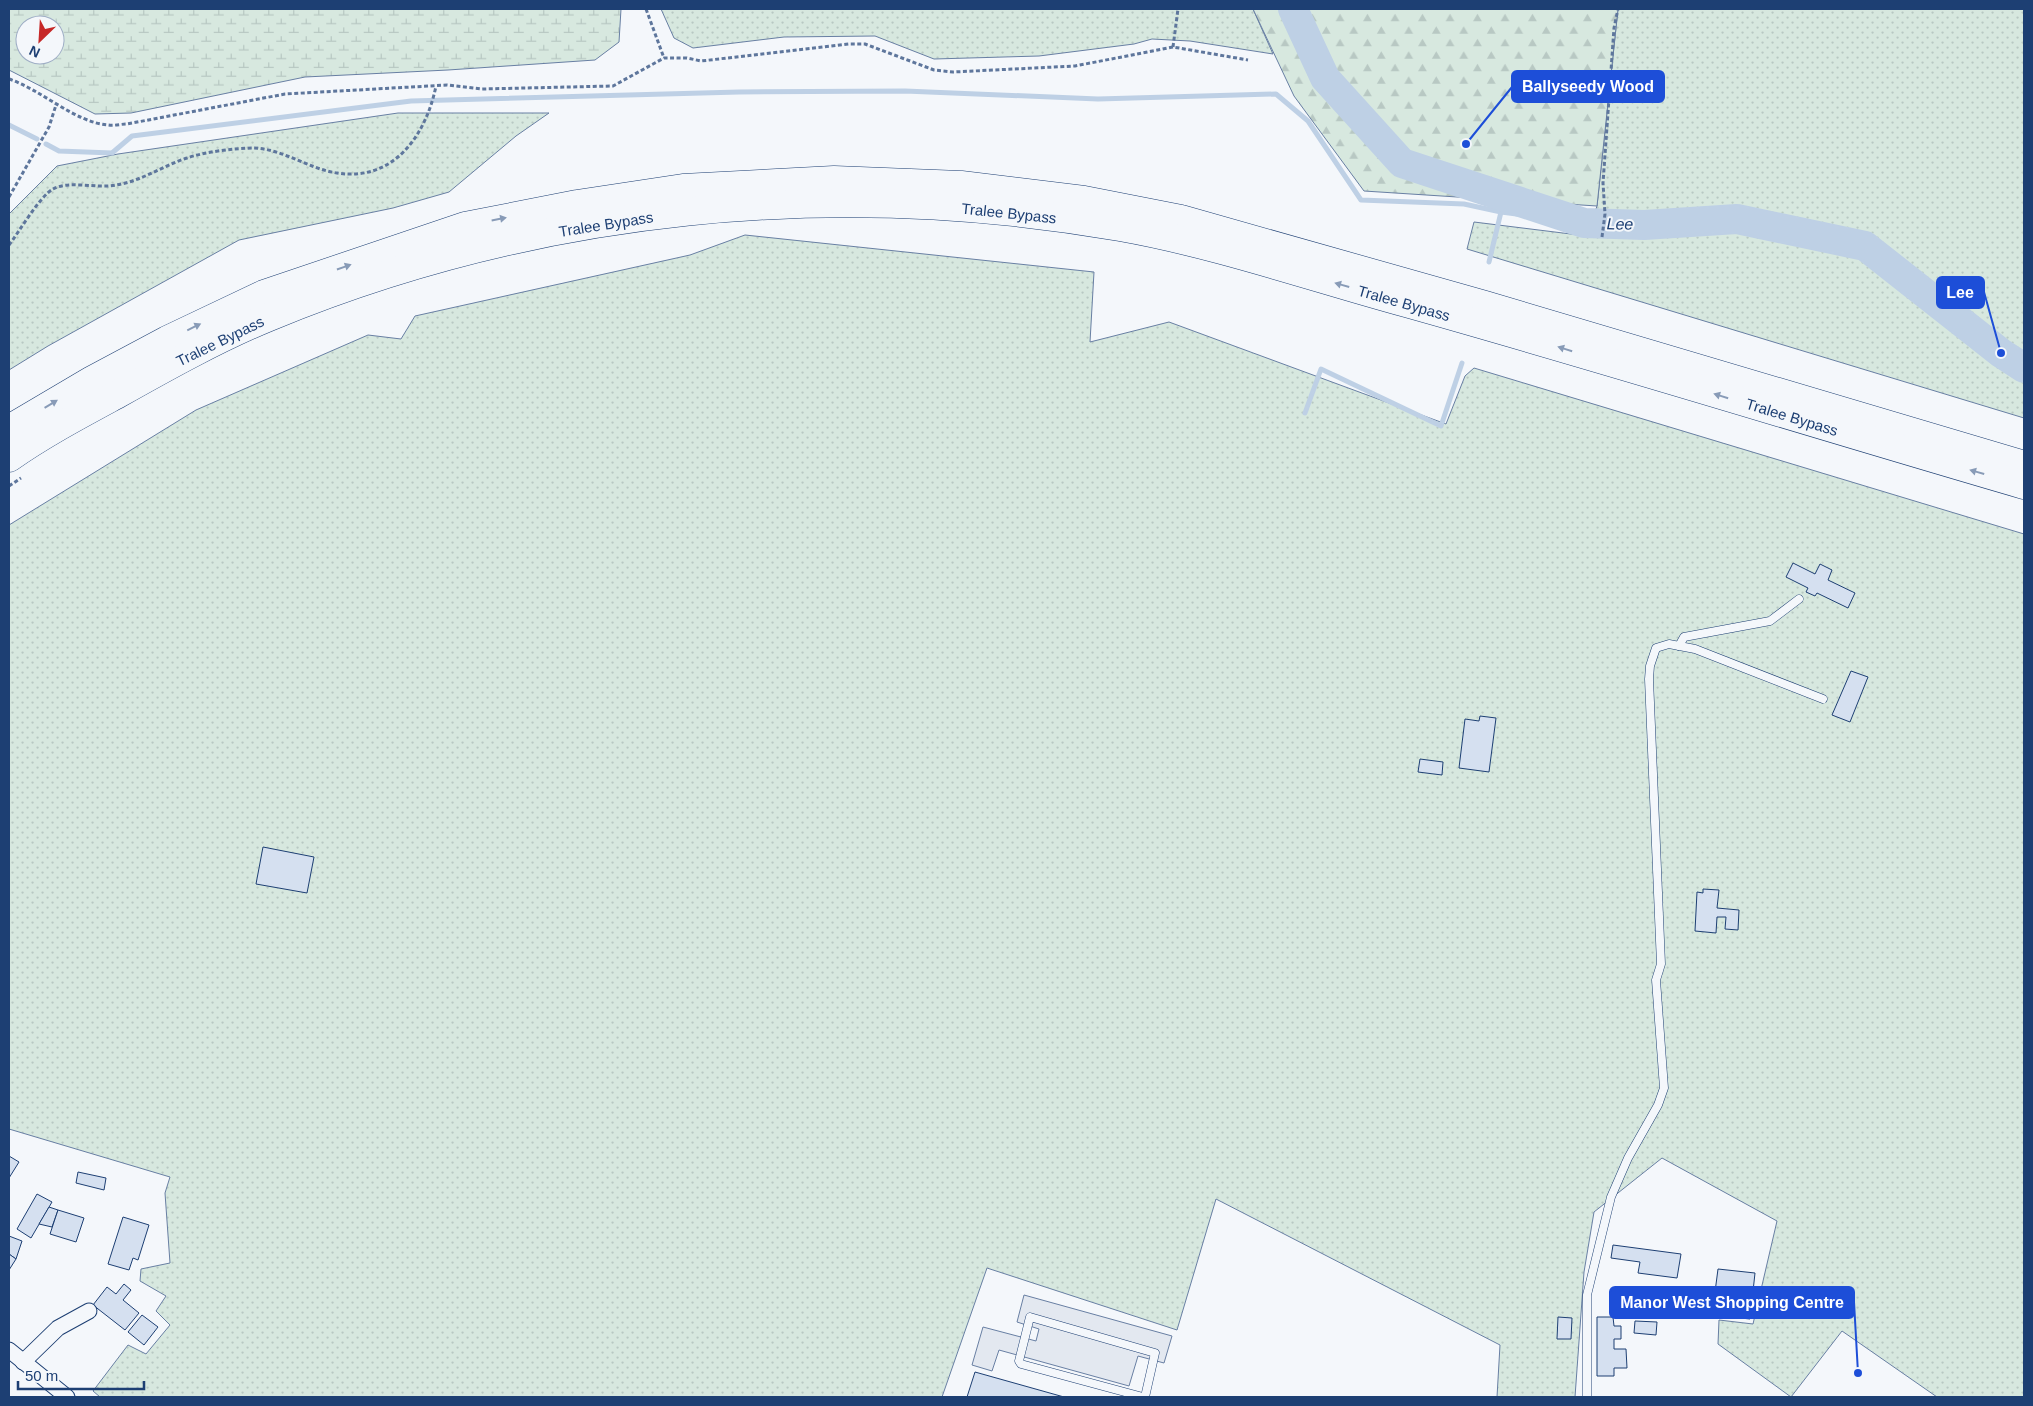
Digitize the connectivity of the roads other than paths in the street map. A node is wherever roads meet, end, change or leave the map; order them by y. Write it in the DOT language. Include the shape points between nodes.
graph roads {
  1 [pos="9,429"];
  2 [pos="2024,465"];
  3 [pos="16,467"];
  4 [pos="2024,485"];
  5 [pos="1799,599"];
  6 [pos="1679,646"];
  7 [pos="1823,699"];
  8 [pos="89,1311"];
  9 [pos="9,1350"];
  10 [pos="23,1362"];
  11 [pos="67,1397"];
  12 [pos="1144,1397"];
  13 [pos="1587,1397"];
  1 -- 2 [label="highway, Tralee Bypass, one-way" via="167,340 264,294 465,226 683,188 834,180 961,185 1084,200 1181,218"];
  4 -- 3 [label="highway, Tralee Bypass, one-way" via="1482,325 1180,240 1084,222 970,208 838,202 706,209 580,226 474,249 376,279 267,318 157,372"];
  5 -- 6 [label="lane" via="1770,621 1684,637"];
  6 -- 7 [label="lane" via="1695,649"];
  6 -- 13 [label="lane" via="1663,644 1656,648 1649,680 1661,964 1656,980 1664,1088 1611,1197 1587,1295"];
  8 -- 10 [label="street" via="58,1328"];
  9 -- 10 [label="street"];
  10 -- 11 [label="street"];
  12 -- 12 [label="lane" via="1022,1364 1019,1361 1030,1317 1155,1353"];
}
